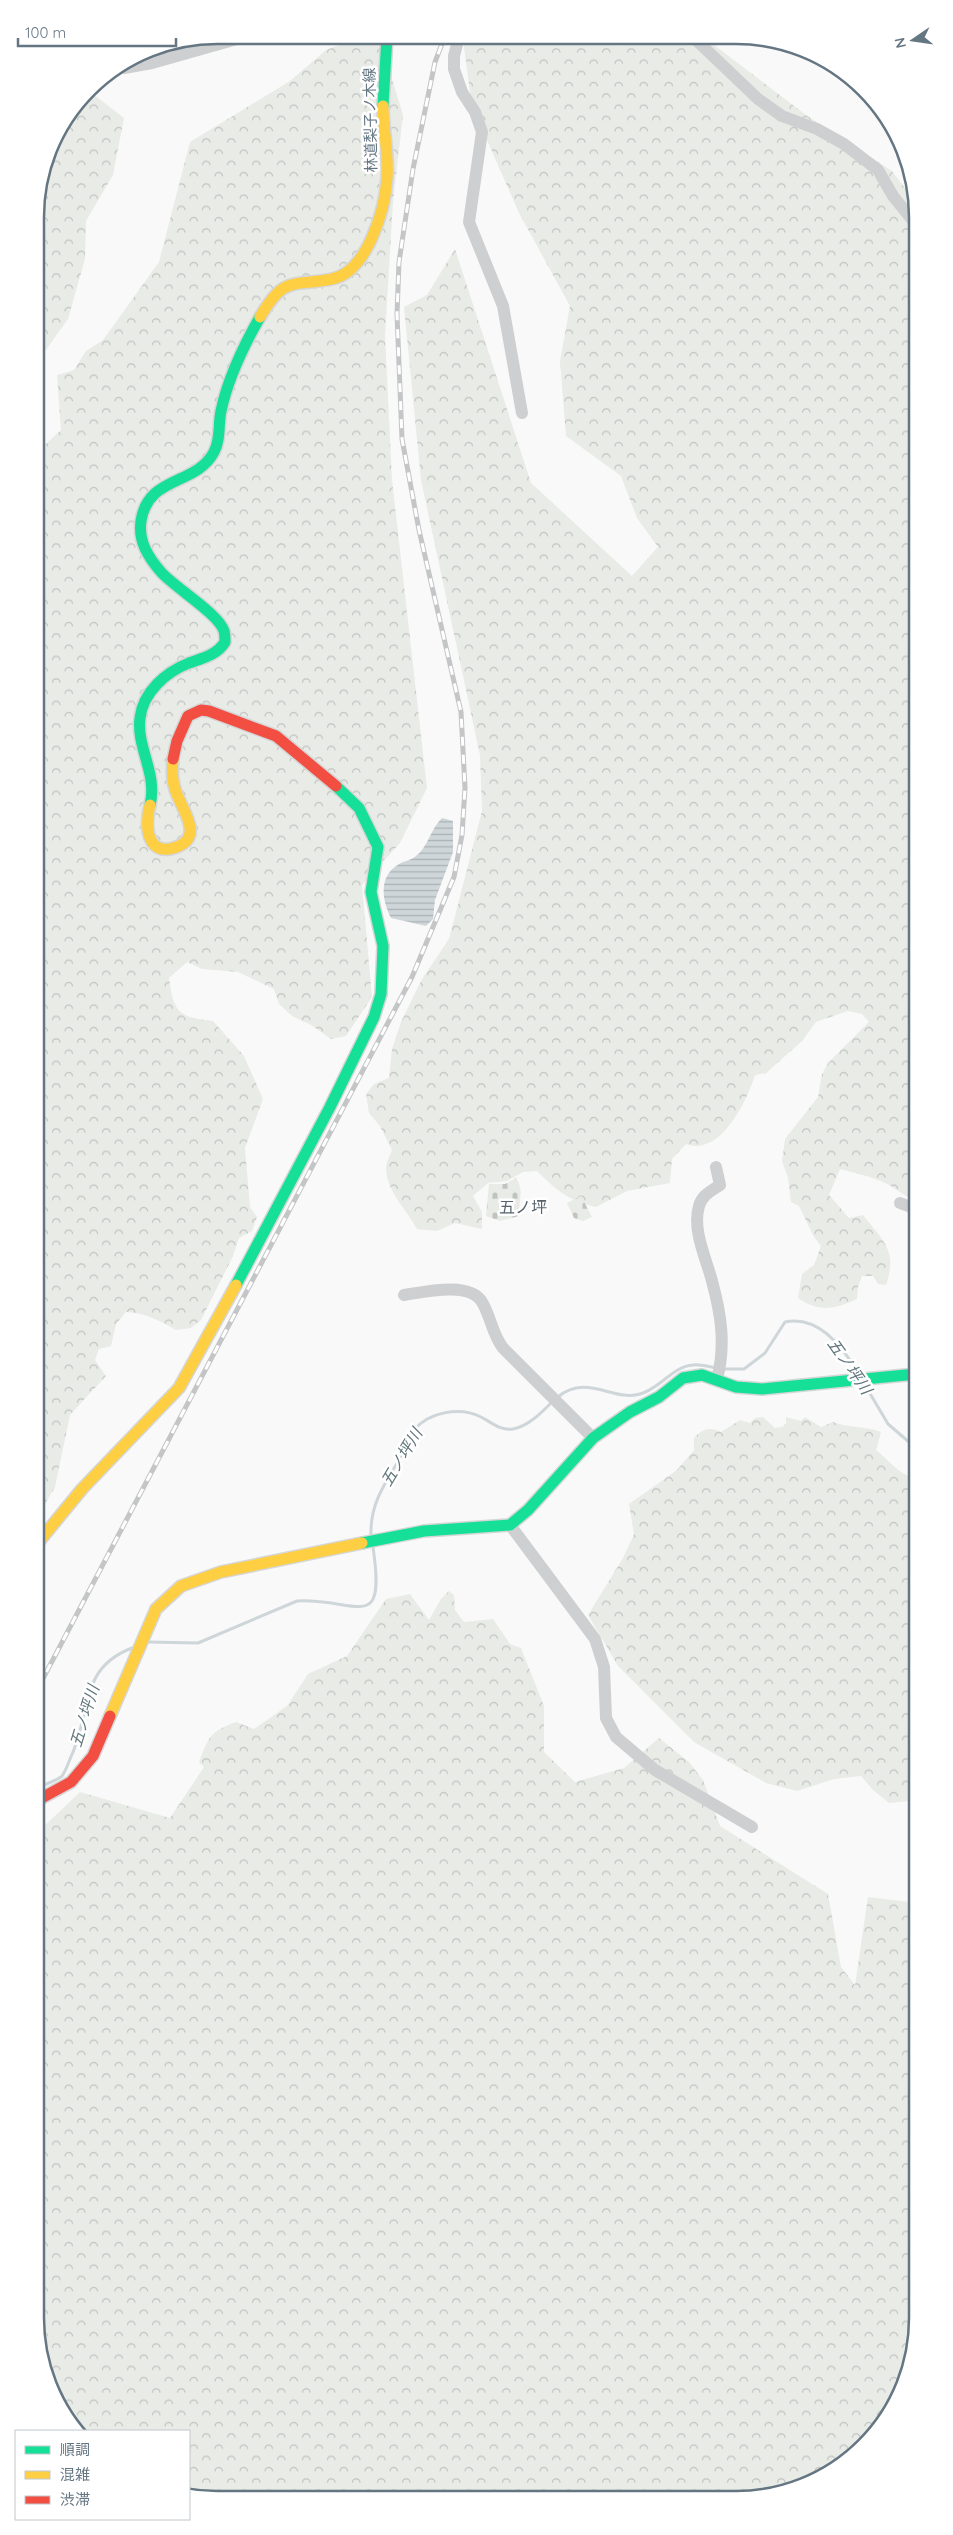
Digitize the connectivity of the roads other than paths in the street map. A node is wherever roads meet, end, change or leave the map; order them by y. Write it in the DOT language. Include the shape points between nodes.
graph roads {
  1 [pos="219,44"];
  2 [pos="386,44"];
  3 [pos="457,44"];
  4 [pos="700,44"];
  5 [pos="130,67"];
  6 [pos="909,216"];
  7 [pos="522,413"];
  8 [pos="716,1167"];
  9 [pos="900,1203"];
  10 [pos="909,1206"];
  11 [pos="404,1295"];
  12 [pos="909,1375"];
  13 [pos="717,1379"];
  14 [pos="592,1438"];
  15 [pos="510,1525"];
  16 [pos="44,1535"];
  17 [pos="44,1797"];
  18 [pos="752,1827"];
  1 -- 5 [label="street"];
  2 -- 16 [label="street, 林道梨子ノ木線" via="383,69 387,181 366,250 354,270 337,279 288,285 276,292 252,330 225,398 214,452 202,465 151,495 143,505 138,524 143,548 161,574 224,627 226,638 215,652 166,677 151,691 140,709 138,725 152,798 146,824 151,842 170,850 184,843 189,835 188,814 174,788 173,757 188,716 209,710 276,736 358,808 378,847 371,892 383,946 381,994 374,1017 330,1107 192,1368 179,1388 82,1489"];
  3 -- 7 [label="street" via="454,69 482,132 469,222 503,306"];
  4 -- 6 [label="street" via="758,99 782,116 817,129 844,144 878,170"];
  8 -- 13 [label="street" via="720,1185 705,1195 699,1205 698,1219 723,1336"];
  9 -- 10 [label="street"];
  11 -- 14 [label="street" via="452,1289 468,1292 479,1299 495,1338 503,1348"];
  12 -- 13 [label="street" via="762,1389 736,1387"];
  13 -- 14 [label="street" via="702,1375 683,1378 659,1397"];
  14 -- 15 [label="street" via="534,1504"];
  15 -- 17 [label="street" via="424,1531 220,1572 181,1586 153,1615 92,1756 71,1782"];
  15 -- 18 [label="street" via="594,1639 604,1667 606,1718 616,1737 655,1770"];
}
